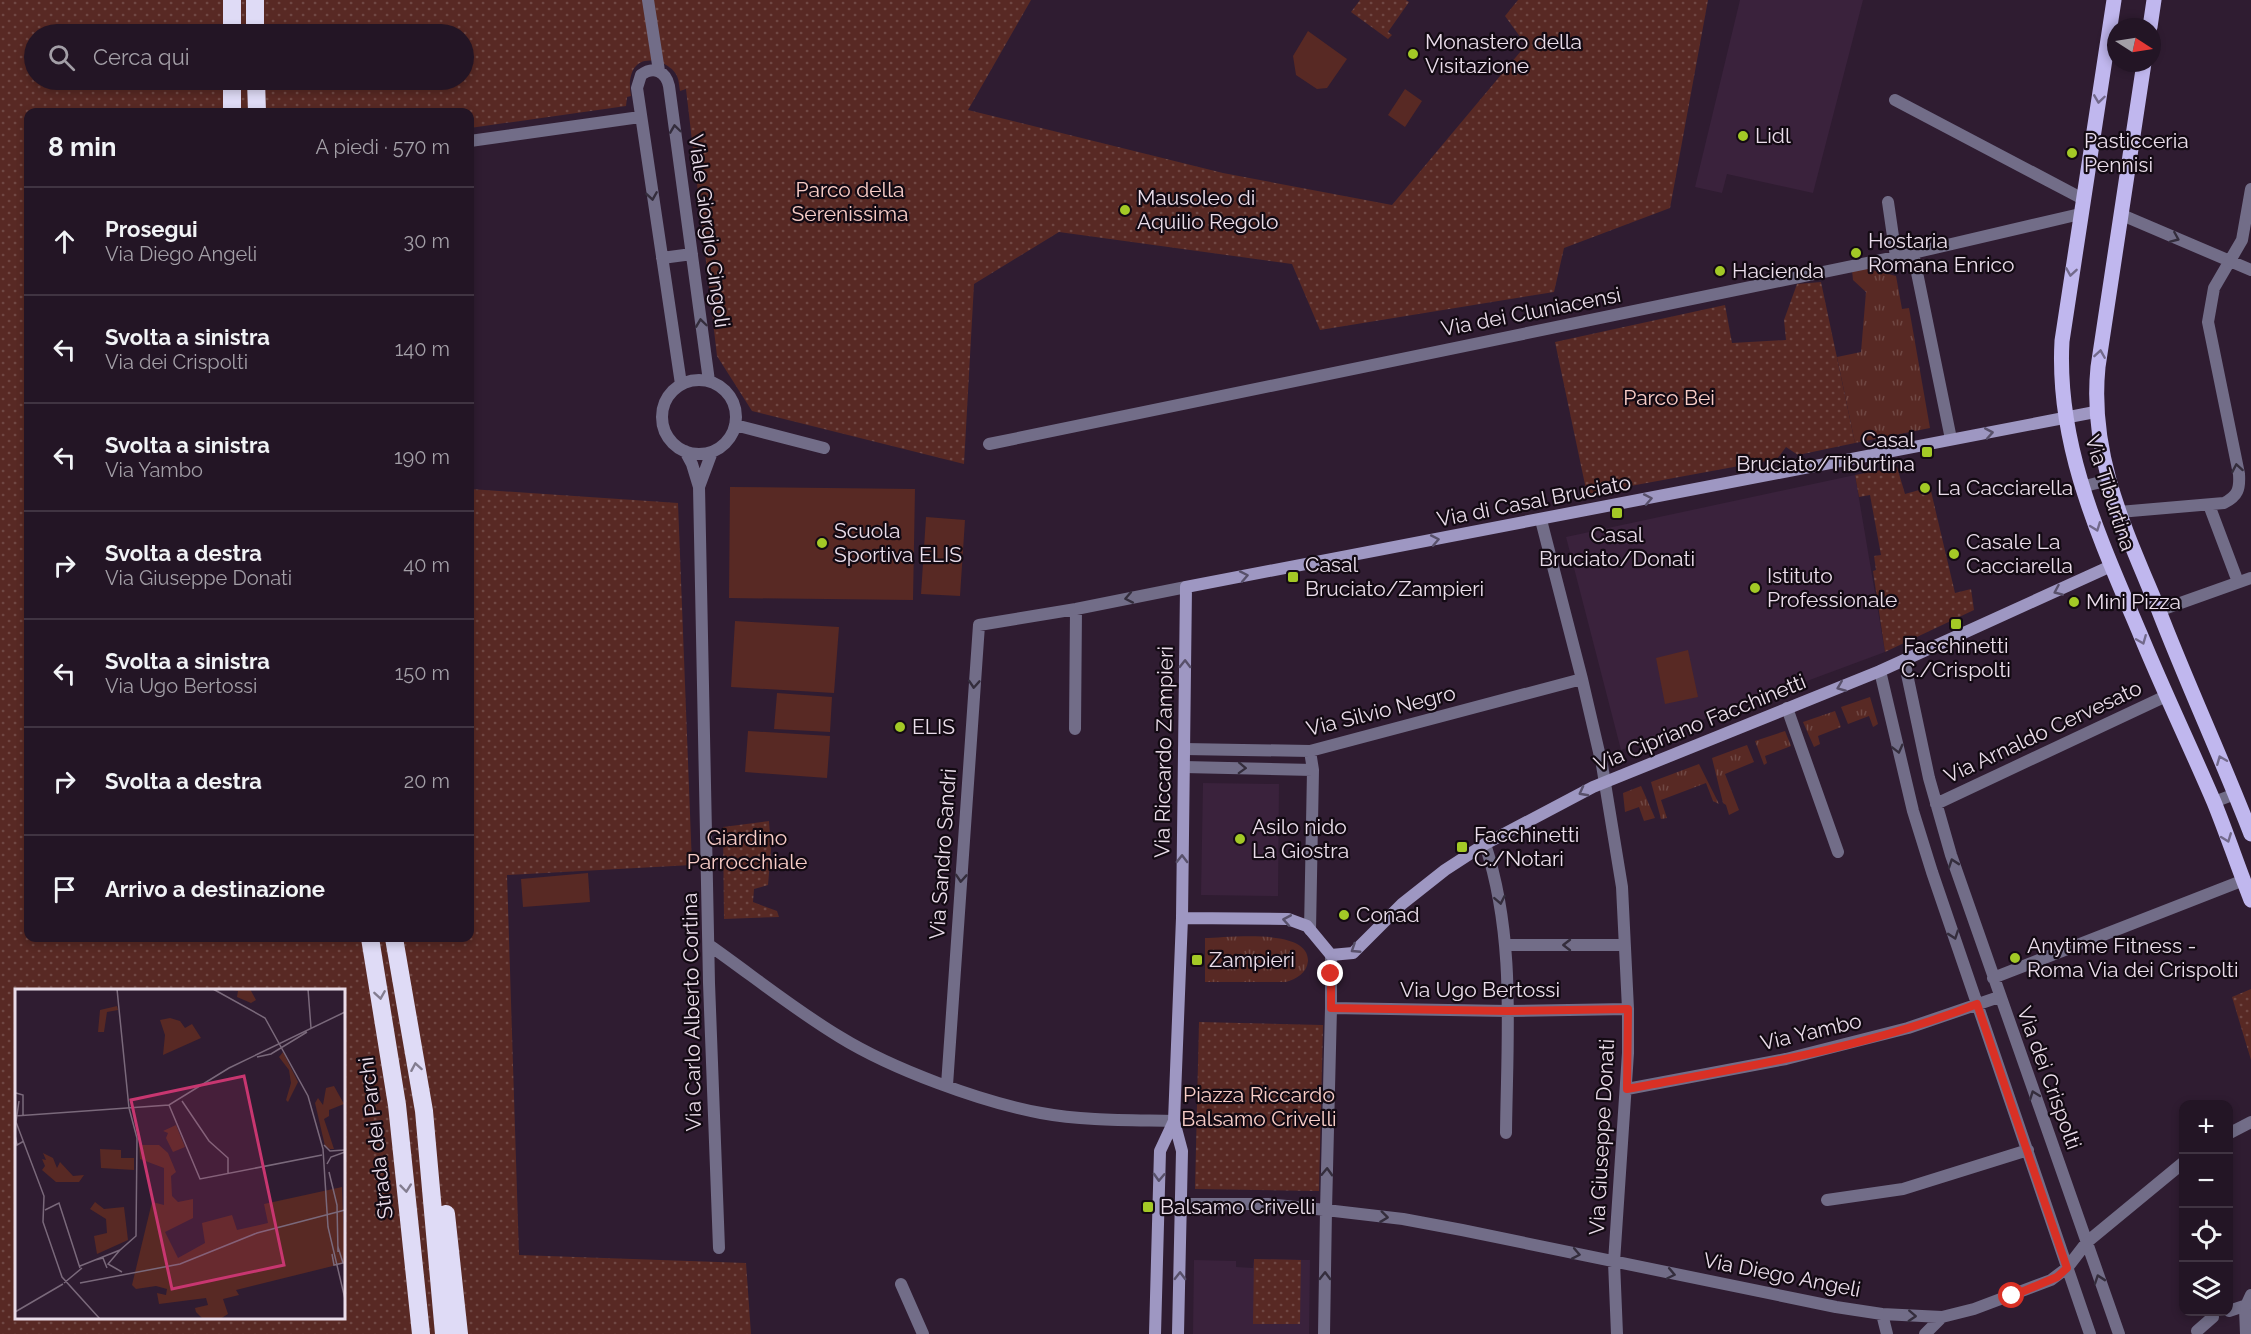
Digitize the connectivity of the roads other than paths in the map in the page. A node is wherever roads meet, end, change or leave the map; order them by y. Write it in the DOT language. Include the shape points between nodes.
graph roads {
  1 [pos="232,0"];
  2 [pos="255,0"];
  3 [pos="648,0"];
  4 [pos="2114,0"];
  5 [pos="2154,0"];
  6 [pos="2151,18"];
  7 [pos="232,24"];
  8 [pos="255,24"];
  9 [pos="659,70"];
  10 [pos="2143,72"];
  11 [pos="232,90"];
  12 [pos="256,90"];
  13 [pos="1895,100"];
  14 [pos="232,108"];
  15 [pos="257,108"];
  16 [pos="640,117"];
  17 [pos="474,140"];
  18 [pos="2251,189"];
  19 [pos="1888,202"];
  20 [pos="2082,207"];
  21 [pos="2122,215"];
  22 [pos="2249,218"];
  23 [pos="1913,253"];
  24 [pos="692,254"];
  25 [pos="1896,257"];
  26 [pos="662,258"];
  27 [pos="2231,261"];
  28 [pos="2251,270"];
  29 [pos="709,381"];
  30 [pos="681,384"];
  31 [pos="2096,412"];
  32 [pos="2066,418"];
  33 [pos="735,426"];
  34 [pos="1951,440"];
  35 [pos="989,444"];
  36 [pos="824,448"];
  37 [pos="685,451"];
  38 [pos="712,452"];
  39 [pos="2109,480"];
  40 [pos="699,487"];
  41 [pos="2081,487"];
  42 [pos="2209,505"];
  43 [pos="2119,512"];
  44 [pos="1541,519"];
  45 [pos="2111,567"];
  46 [pos="2251,578"];
  47 [pos="2238,582"];
  48 [pos="1186,587"];
  49 [pos="1076,609"];
  50 [pos="2158,611"];
  51 [pos="979,626"];
  52 [pos="1905,660"];
  53 [pos="1880,671"];
  54 [pos="1582,679"];
  55 [pos="2166,696"];
  56 [pos="1786,708"];
  57 [pos="1075,729"];
  58 [pos="1184,749"];
  59 [pos="1310,751"];
  60 [pos="1184,767"];
  61 [pos="1313,770"];
  62 [pos="1605,781"];
  63 [pos="2235,794"];
  64 [pos="2214,802"];
  65 [pos="1936,804"];
  66 [pos="2249,824"];
  67 [pos="1485,844"];
  68 [pos="1838,852"];
  69 [pos="2244,880"];
  70 [pos="2251,900"];
  71 [pos="1182,918"];
  72 [pos="1310,930"];
  73 [pos="370,942"];
  74 [pos="395,942"];
  75 [pos="709,945"];
  76 [pos="1506,945"];
  77 [pos="1625,945"];
  78 [pos="1331,955"];
  79 [pos="1992,978"];
  80 [pos="1999,997"];
  81 [pos="1977,1004"];
  82 [pos="1331,1008"];
  83 [pos="1628,1009"];
  84 [pos="1508,1011"];
  85 [pos="947,1085"];
  86 [pos="1627,1089"];
  87 [pos="424,1111"];
  88 [pos="1174,1121"];
  89 [pos="2251,1124"];
  90 [pos="2233,1132"];
  91 [pos="1506,1134"];
  92 [pos="2028,1150"];
  93 [pos="2179,1166"];
  94 [pos="1827,1200"];
  95 [pos="1181,1204"];
  96 [pos="1326,1210"];
  97 [pos="408,1217"];
  98 [pos="2087,1242"];
  99 [pos="718,1248"];
  100 [pos="1614,1262"];
  101 [pos="2067,1268"];
  102 [pos="901,1284"];
  103 [pos="2249,1300"];
  104 [pos="2233,1309"];
  105 [pos="1882,1314"];
  106 [pos="1942,1317"];
  107 [pos="2212,1317"];
  108 [pos="2197,1331"];
  109 [pos="409,1334"];
  110 [pos="421,1334"];
  111 [pos="444,1334"];
  112 [pos="459,1334"];
  113 [pos="923,1334"];
  114 [pos="1155,1334"];
  115 [pos="1178,1334"];
  116 [pos="1324,1334"];
  117 [pos="1617,1334"];
  118 [pos="1887,1334"];
  119 [pos="1925,1334"];
  120 [pos="2090,1334"];
  121 [pos="2119,1334"];
  122 [pos="2246,1334"];
  1 -- 7 [label="highway"];
  2 -- 8 [label="highway"];
  3 -- 9 [label="street"];
  4 -- 20 [label="main road, Via Tiburtina, one-way"];
  5 -- 6 [label="main road"];
  9 -- 16 [label="street" via="645,72 639,80"];
  24 -- 9 [label="street, Viale Giorgio Cingoli, one-way" via="669,86"];
  10 -- 21 [label="main road, Via Tiburtina"];
  11 -- 14 [label="highway"];
  12 -- 15 [label="highway"];
  13 -- 20 [label="street"];
  16 -- 17 [label="street"];
  16 -- 26 [label="street, one-way"];
  18 -- 22 [label="street"];
  19 -- 25 [label="street"];
  20 -- 23 [label="street, Via dei Cluniacensi"];
  20 -- 32 [label="main road, Via Tiburtina, one-way" via="2062,341"];
  21 -- 27 [label="street, one-way"];
  31 -- 21 [label="main road, Via Tiburtina, one-way" via="2098,367"];
  22 -- 27 [label="street"];
  23 -- 25 [label="street, Via dei Cluniacensi"];
  23 -- 34 [label="street"];
  24 -- 26 [label="street"];
  29 -- 24 [label="street, Viale Giorgio Cingoli, one-way"];
  25 -- 35 [label="street, Via dei Cluniacensi"];
  26 -- 30 [label="street"];
  27 -- 28 [label="street"];
  42 -- 27 [label="street, one-way" via="2234,498 2240,489 2208,328 2214,288"];
  29 -- 30 [label="street" via="690,380"];
  29 -- 33 [label="street" via="720,385 734,403"];
  30 -- 37 [label="street, Via Carlo Alberto Cortina" via="666,399 662,421 670,439"];
  31 -- 32 [label="street, Via di Casal Bruciato"];
  31 -- 39 [label="main road, Via Tiburtina"];
  34 -- 32 [label="street, Via di Casal Bruciato, one-way"];
  32 -- 41 [label="main road, Via Tiburtina"];
  33 -- 36 [label="street"];
  33 -- 38 [label="street, Via Carlo Alberto Cortina" via="730,437"];
  44 -- 34 [label="street, Via di Casal Bruciato, one-way"];
  37 -- 38 [label="street"];
  37 -- 40 [label="street, Via Carlo Alberto Cortina"];
  38 -- 40 [label="street, Via Carlo Alberto Cortina"];
  39 -- 41 [label="street"];
  39 -- 43 [label="main road, Via Tiburtina"];
  40 -- 75 [label="street, Via Carlo Alberto Cortina"];
  41 -- 45 [label="main road, Via Tiburtina, one-way"];
  42 -- 43 [label="street"];
  42 -- 47 [label="street"];
  43 -- 50 [label="main road, Via Tiburtina"];
  48 -- 44 [label="street, Via di Casal Bruciato, one-way"];
  44 -- 54 [label="street, Via Giuseppe Donati"];
  45 -- 52 [label="street, Via Cipriano Facchinetti, one-way"];
  45 -- 55 [label="main road, Via Tiburtina, one-way"];
  46 -- 47 [label="street"];
  47 -- 50 [label="street"];
  48 -- 49 [label="street, Via di Casal Bruciato, one-way"];
  58 -- 48 [label="street, Via Riccardo Zampieri, one-way"];
  49 -- 51 [label="street, Via di Casal Bruciato"];
  49 -- 57 [label="street"];
  63 -- 50 [label="main road, Via Tiburtina, one-way"];
  51 -- 85 [label="street, Via Sandro Sandri, one-way"];
  52 -- 53 [label="street, Via Cipriano Facchinetti"];
  52 -- 65 [label="street, Via dei Crispolti"];
  53 -- 56 [label="street, Via Cipriano Facchinetti, one-way"];
  53 -- 81 [label="street, Via dei Crispolti, one-way" via="1913,811"];
  54 -- 59 [label="street, Via Silvio Negro"];
  54 -- 62 [label="street, Via Giuseppe Donati"];
  55 -- 64 [label="main road, Via Tiburtina"];
  55 -- 65 [label="street, Via Arnaldo Cervesato"];
  56 -- 62 [label="street, Via Cipriano Facchinetti"];
  56 -- 68 [label="street"];
  58 -- 59 [label="street, Via Silvio Negro"];
  58 -- 60 [label="street, Via Riccardo Zampieri"];
  59 -- 61 [label="street"];
  60 -- 61 [label="street, Via Silvio Negro, one-way"];
  71 -- 60 [label="street, Via Riccardo Zampieri, one-way"];
  61 -- 72 [label="street"];
  62 -- 67 [label="street, Via Cipriano Facchinetti, one-way"];
  62 -- 77 [label="street, Via Giuseppe Donati" via="1622,887"];
  63 -- 64 [label="street"];
  63 -- 66 [label="main road, Via Tiburtina"];
  64 -- 69 [label="main road, Via Tiburtina, one-way"];
  79 -- 65 [label="street, Via dei Crispolti, one-way"];
  67 -- 76 [label="street, one-way" via="1497,883"];
  67 -- 78 [label="street, Via Cipriano Facchinetti, one-way" via="1426,884 1356,952"];
  69 -- 70 [label="main road, Via Tiburtina"];
  69 -- 79 [label="street"];
  72 -- 71 [label="street, one-way" via="1299,922 1279,918"];
  71 -- 88 [label="street"];
  72 -- 78 [label="street"];
  73 -- 97 [label="highway, Strada dei Parchi, one-way" via="397,1105"];
  87 -- 74 [label="highway, one-way"];
  75 -- 85 [label="street" via="841,1038"];
  75 -- 99 [label="street, Via Carlo Alberto Cortina"];
  77 -- 76 [label="street, one-way"];
  76 -- 84 [label="street"];
  77 -- 83 [label="street, Via Giuseppe Donati"];
  78 -- 82 [label="street"];
  79 -- 80 [label="street, Via dei Crispolti"];
  80 -- 81 [label="street, Via Yambo"];
  98 -- 80 [label="street, Via dei Crispolti, one-way"];
  81 -- 86 [label="street, Via Yambo" via="1908,1028 1786,1059"];
  81 -- 92 [label="street, Via dei Crispolti"];
  82 -- 84 [label="street, Via Ugo Bertossi"];
  96 -- 82 [label="street, one-way"];
  83 -- 84 [label="street, Via Ugo Bertossi"];
  83 -- 86 [label="street, Via Giuseppe Donati"];
  84 -- 91 [label="street"];
  85 -- 88 [label="street" via="1041,1113"];
  86 -- 100 [label="street, Via Giuseppe Donati"];
  87 -- 111 [label="highway"];
  87 -- 112 [label="highway" via="445,1210"];
  88 -- 95 [label="street" via="1182,1151"];
  88 -- 114 [label="street, one-way" via="1160,1151"];
  89 -- 90 [label="street"];
  92 -- 94 [label="street" via="1903,1189"];
  92 -- 101 [label="street, Via dei Crispolti"];
  93 -- 98 [label="street, Via Diego Angeli"];
  95 -- 96 [label="street" via="1268,1204"];
  115 -- 95 [label="street, one-way"];
  96 -- 100 [label="street, Via Diego Angeli, one-way" via="1403,1219"];
  116 -- 96 [label="street, one-way"];
  97 -- 109 [label="highway"];
  97 -- 110 [label="highway, Strada dei Parchi"];
  98 -- 101 [label="street, Via Diego Angeli"];
  121 -- 98 [label="street, Via dei Crispolti, one-way"];
  100 -- 105 [label="street, Via Diego Angeli, one-way"];
  100 -- 117 [label="street, Via Giuseppe Donati"];
  101 -- 106 [label="street, Via Diego Angeli" via="2057,1277 2012,1296"];
  101 -- 120 [label="street, Via dei Crispolti"];
  102 -- 113 [label="street"];
  103 -- 104 [label="street"];
  103 -- 122 [label="street" via="2244,1322"];
  105 -- 106 [label="street, Via Diego Angeli, one-way"];
  105 -- 118 [label="street"];
  106 -- 119 [label="street"];
  107 -- 108 [label="street"];
}
